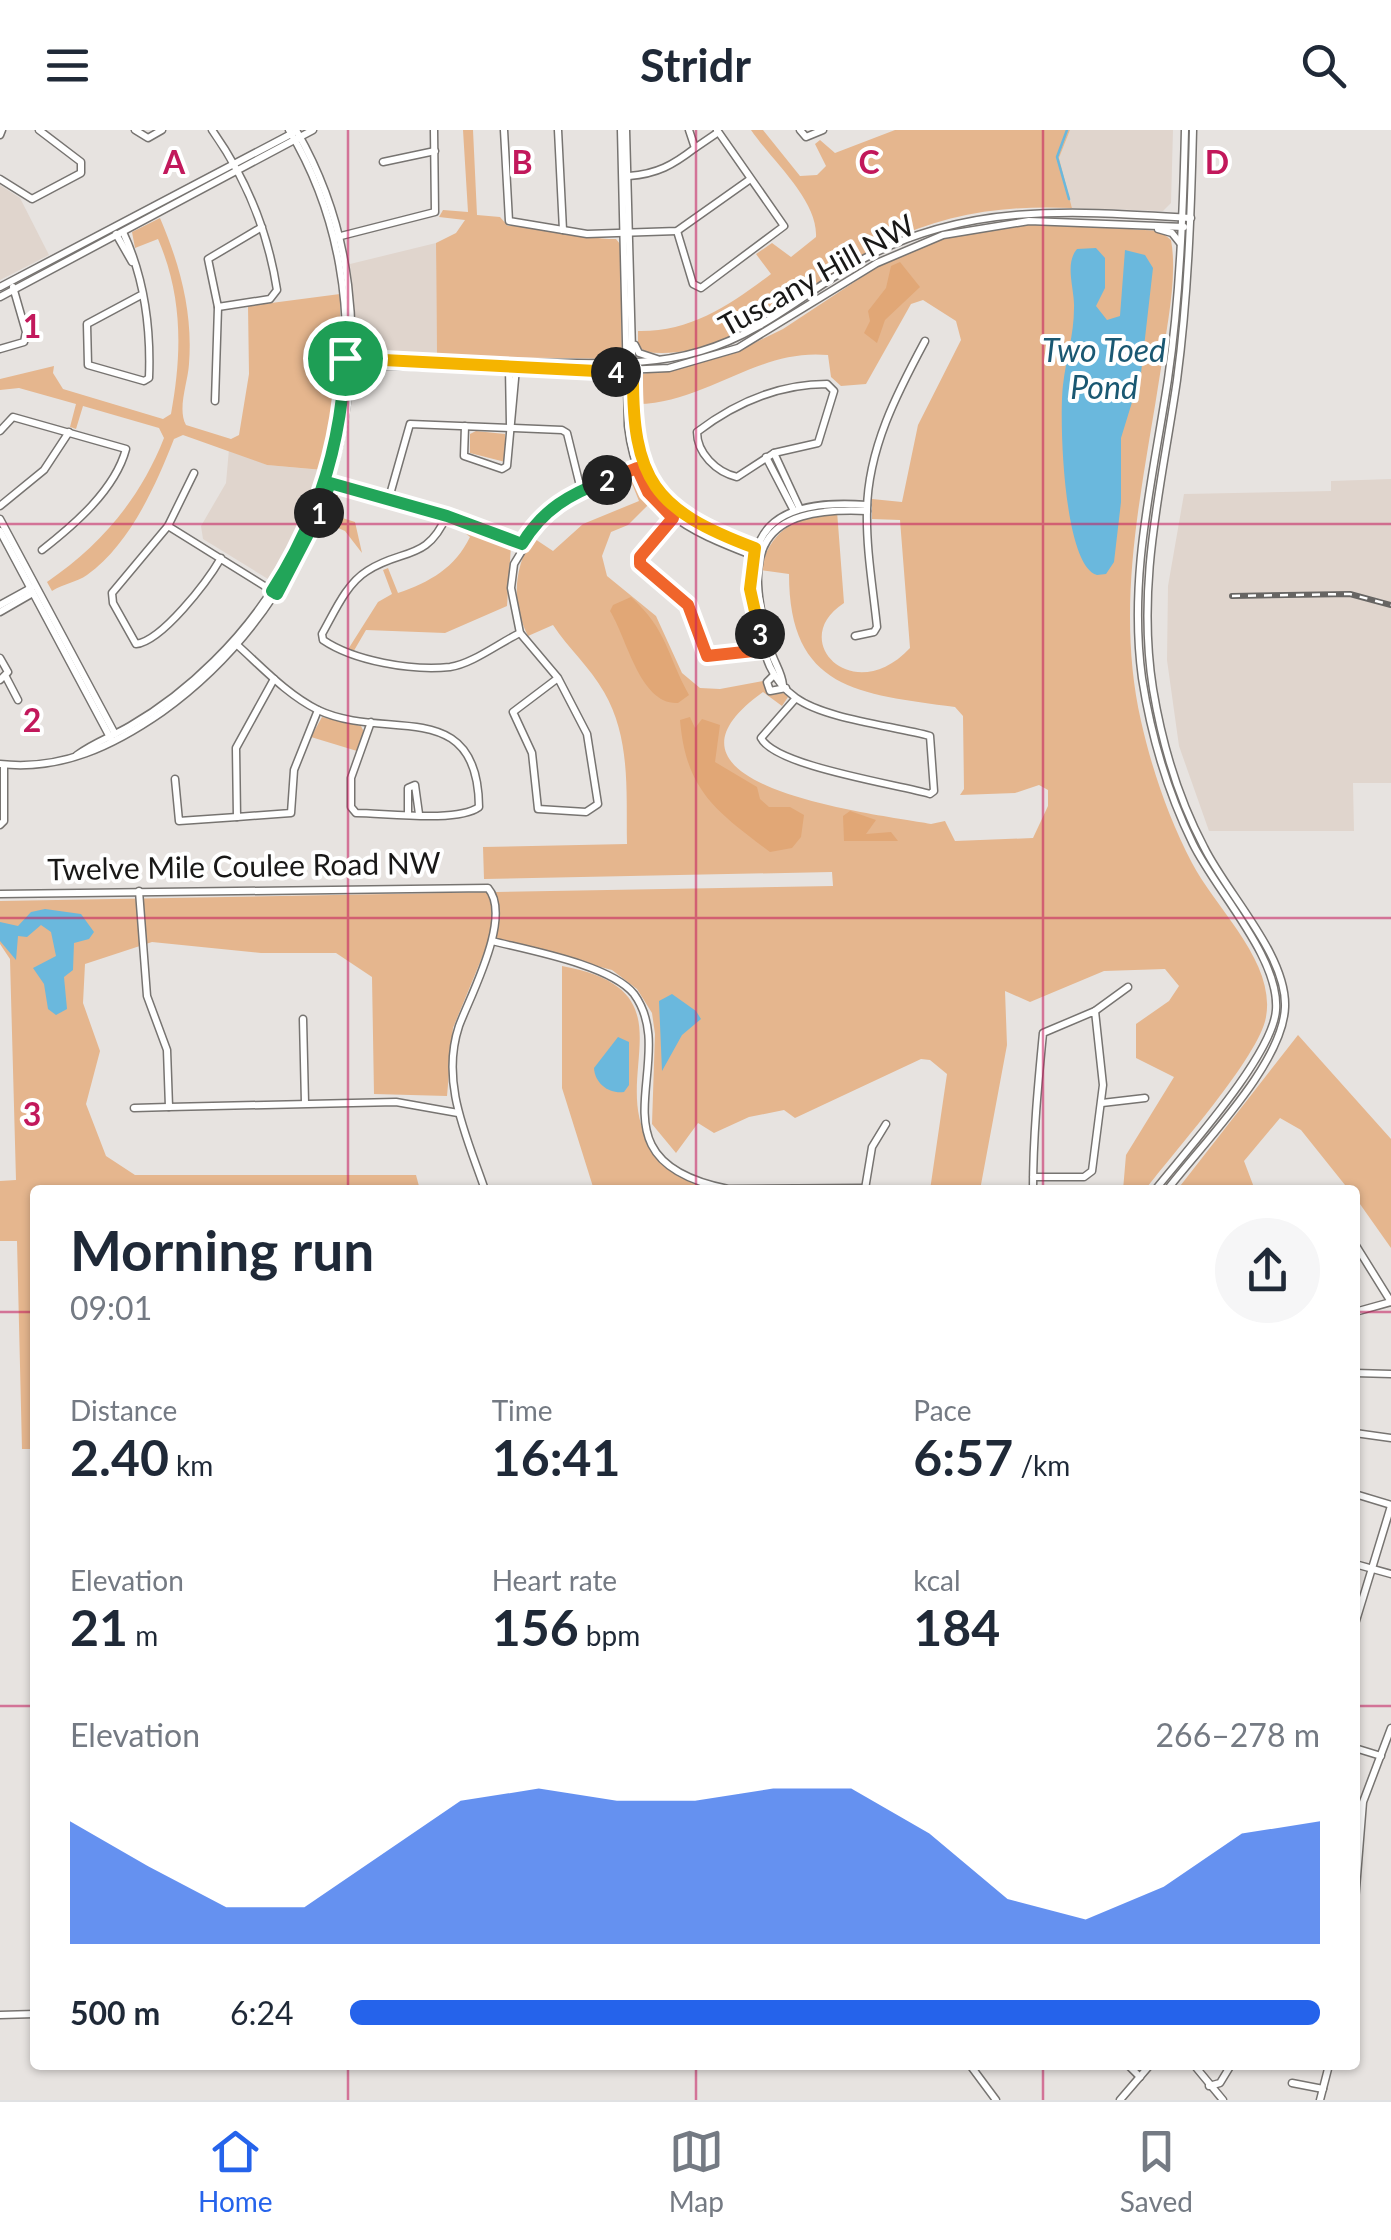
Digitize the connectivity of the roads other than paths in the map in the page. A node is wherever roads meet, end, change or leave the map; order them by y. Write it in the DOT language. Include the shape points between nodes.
graph roads {
  1 [pos="39,130"];
  2 [pos="135,130"];
  3 [pos="162,130"];
  4 [pos="212,130"];
  5 [pos="313,130"];
  6 [pos="434,130"];
  7 [pos="504,130"];
  8 [pos="558,130"];
  9 [pos="624,130"];
  10 [pos="689,130"];
  11 [pos="800,130"];
  12 [pos="823,130"];
  13 [pos="1185,130"];
  14 [pos="1194,130"];
  15 [pos="717,132"];
  16 [pos="295,133"];
  17 [pos="695,148"];
  18 [pos="435,151"];
  19 [pos="383,162"];
  20 [pos="236,167"];
  21 [pos="1184,168"];
  22 [pos="626,176"];
  23 [pos="0,179"];
  24 [pos="750,180"];
  25 [pos="1166,217"];
  26 [pos="1186,222"];
  27 [pos="1141,225"];
  28 [pos="262,228"];
  29 [pos="119,230"];
  30 [pos="563,230"];
  31 [pos="677,232"];
  32 [pos="627,234"];
  33 [pos="336,238"];
  34 [pos="1180,244"];
  35 [pos="0,286"];
  36 [pos="12,286"];
  37 [pos="143,294"];
  38 [pos="0,297"];
  39 [pos="218,307"];
  40 [pos="632,340"];
  41 [pos="926,341"];
  42 [pos="0,348"];
  43 [pos="664,360"];
  44 [pos="348,361"];
  45 [pos="513,366"];
  46 [pos="630,367"];
  47 [pos="601,372"];
  48 [pos="627,387"];
  49 [pos="215,401"];
  50 [pos="465,426"];
  51 [pos="511,428"];
  52 [pos="0,431"];
  53 [pos="69,432"];
  54 [pos="770,455"];
  55 [pos="641,466"];
  56 [pos="194,473"];
  57 [pos="329,479"];
  58 [pos="581,490"];
  59 [pos="389,498"];
  60 [pos="0,506"];
  61 [pos="867,508"];
  62 [pos="797,511"];
  63 [pos="675,515"];
  64 [pos="447,516"];
  65 [pos="0,519"];
  66 [pos="168,526"];
  67 [pos="0,531"];
  68 [pos="522,544"];
  69 [pos="42,550"];
  70 [pos="757,554"];
  71 [pos="220,558"];
  72 [pos="366,560"];
  73 [pos="371,568"];
  74 [pos="33,590"];
  75 [pos="274,592"];
  76 [pos="0,608"];
  77 [pos="520,633"];
  78 [pos="855,636"];
  79 [pos="235,643"];
  80 [pos="766,650"];
  81 [pos="0,658"];
  82 [pos="558,678"];
  83 [pos="3,679"];
  84 [pos="274,679"];
  85 [pos="784,686"];
  86 [pos="796,698"];
  87 [pos="18,700"];
  88 [pos="318,710"];
  89 [pos="371,722"];
  90 [pos="114,738"];
  91 [pos="2,765"];
  92 [pos="175,779"];
  93 [pos="408,814"];
  94 [pos="419,814"];
  95 [pos="237,817"];
  96 [pos="0,825"];
  97 [pos="140,891"];
  98 [pos="0,894"];
  99 [pos="492,941"];
  100 [pos="1128,987"];
  101 [pos="1095,1011"];
  102 [pos="303,1020"];
  103 [pos="1145,1098"];
  104 [pos="1102,1103"];
  105 [pos="305,1104"];
  106 [pos="169,1106"];
  107 [pos="134,1108"];
  108 [pos="458,1113"];
  109 [pos="886,1124"];
  110 [pos="753,1176"];
  111 [pos="1032,1177"];
  112 [pos="483,1185"];
  113 [pos="709,1185"];
  114 [pos="752,1185"];
  115 [pos="866,1185"];
  116 [pos="1032,1185"];
  117 [pos="1159,1185"];
  118 [pos="1171,1185"];
  119 [pos="1360,1253"];
  120 [pos="1391,1302"];
  121 [pos="1360,1311"];
  122 [pos="1360,1373"];
  123 [pos="1391,1374"];
  124 [pos="1360,1435"];
  125 [pos="1391,1438"];
  126 [pos="1360,1496"];
  127 [pos="1391,1506"];
  128 [pos="1360,1565"];
  129 [pos="1372,1568"];
  130 [pos="1391,1574"];
  131 [pos="1360,1608"];
  132 [pos="1391,1728"];
  133 [pos="1360,1750"];
  134 [pos="1381,1756"];
  135 [pos="1360,1816"];
  136 [pos="30,2014"];
  137 [pos="0,2015"];
  138 [pos="974,2070"];
  139 [pos="1133,2070"];
  140 [pos="1146,2070"];
  141 [pos="1198,2070"];
  142 [pos="1228,2070"];
  143 [pos="1327,2070"];
  144 [pos="1140,2077"];
  145 [pos="1292,2082"];
  146 [pos="1210,2086"];
  147 [pos="1323,2089"];
  148 [pos="996,2100"];
  149 [pos="1120,2100"];
  150 [pos="1223,2100"];
  151 [pos="1320,2100"];
  1 -- 23 [label="street" via="81,162 81,172 32,199"];
  2 -- 3 [label="street" via="148,138"];
  4 -- 20 [label="street"];
  5 -- 16 [label="street"];
  6 -- 18 [label="street"];
  7 -- 30 [label="street" via="505,218"];
  8 -- 30 [label="street"];
  9 -- 22 [label="street"];
  10 -- 17 [label="street"];
  11 -- 12 [label="street" via="806,136"];
  13 -- 21 [label="street"];
  14 -- 26 [label="street"];
  15 -- 17 [label="street"];
  15 -- 24 [label="street"];
  16 -- 20 [label="street"];
  16 -- 33 [label="street"];
  17 -- 22 [label="street" via="658,172"];
  18 -- 19 [label="street"];
  18 -- 33 [label="street" via="435,212"];
  20 -- 28 [label="street"];
  20 -- 29 [label="street"];
  21 -- 25 [label="street" via="1178,204"];
  21 -- 26 [label="street"];
  22 -- 32 [label="street"];
  24 -- 31 [label="street"];
  24 -- 31 [label="street" via="784,226 714,281 693,284"];
  25 -- 26 [label="street, Tuscany Hill NW"];
  25 -- 43 [label="street, Tuscany Hill NW" via="1030,212 946,224 861,260 757,328"];
  26 -- 27 [label="street, Tuscany Hill NW"];
  26 -- 34 [label="street"];
  26 -- 118 [label="street" via="1178,366 1148,560 1150,666 1162,736 1187,810 1229,893 1274,959 1285,1004 1273,1050"];
  27 -- 34 [label="street" via="1172,233"];
  27 -- 46 [label="street, Tuscany Hill NW" via="1020,221 943,234 877,263 738,348 700,362"];
  28 -- 39 [label="street" via="208,259"];
  28 -- 39 [label="street" via="276,295"];
  29 -- 36 [label="street"];
  29 -- 37 [label="street"];
  30 -- 32 [label="street"];
  31 -- 32 [label="street"];
  32 -- 40 [label="street"];
  32 -- 46 [label="street"];
  33 -- 44 [label="street" via="348,291"];
  34 -- 117 [label="street" via="1172,350 1140,552 1142,672 1176,806 1212,882 1269,969 1276,1012 1266,1044"];
  35 -- 36 [label="street"];
  36 -- 38 [label="street"];
  36 -- 42 [label="street" via="26,332 24,342"];
  37 -- 37 [label="street" via="148,378 88,365 87,324"];
  39 -- 49 [label="street"];
  40 -- 43 [label="street" via="639,352"];
  40 -- 46 [label="street"];
  41 -- 61 [label="street" via="889,412"];
  43 -- 46 [label="street, Tuscany Hill NW"];
  44 -- 45 [label="street, Tuscany Hill NW"];
  44 -- 57 [label="street"];
  45 -- 46 [label="street, Tuscany Hill NW"];
  45 -- 47 [label="street, Tuscany Hill NW"];
  45 -- 51 [label="street"];
  46 -- 47 [label="street, Tuscany Hill NW"];
  46 -- 48 [label="street"];
  46 -- 55 [label="street"];
  47 -- 48 [label="street"];
  48 -- 55 [label="street" via="629,435"];
  50 -- 51 [label="street"];
  50 -- 51 [label="street" via="464,456 502,469 510,462"];
  50 -- 59 [label="street" via="410,424"];
  51 -- 58 [label="street" via="567,432"];
  52 -- 53 [label="street" via="13,417"];
  53 -- 60 [label="street" via="44,470"];
  53 -- 69 [label="street" via="124,447 126,454 86,511"];
  54 -- 54 [label="street" via="729,476 706,456 697,432 758,396 832,386 822,440"];
  54 -- 62 [label="street"];
  55 -- 58 [label="street"];
  55 -- 63 [label="street"];
  56 -- 66 [label="street"];
  57 -- 59 [label="street"];
  57 -- 75 [label="street"];
  58 -- 68 [label="street" via="544,513"];
  59 -- 64 [label="street"];
  61 -- 62 [label="street" via="820,502"];
  61 -- 78 [label="street" via="877,627"];
  62 -- 70 [label="street"];
  63 -- 70 [label="street" via="706,537"];
  63 -- 80 [label="street" via="640,564 688,605 707,656"];
  64 -- 68 [label="street"];
  64 -- 73 [label="street" via="426,547"];
  65 -- 74 [label="street"];
  66 -- 71 [label="street"];
  66 -- 71 [label="street" via="112,593 136,644 184,606"];
  67 -- 74 [label="street"];
  68 -- 77 [label="street" via="511,588"];
  70 -- 80 [label="street"];
  71 -- 75 [label="street"];
  72 -- 73 [label="street"];
  73 -- 77 [label="street" via="355,581 322,634 347,655 452,667"];
  74 -- 76 [label="street"];
  74 -- 90 [label="street"];
  75 -- 79 [label="street"];
  77 -- 82 [label="street"];
  79 -- 84 [label="street"];
  79 -- 90 [label="street"];
  80 -- 85 [label="street"];
  80 -- 85 [label="street" via="773,676"];
  81 -- 83 [label="street"];
  82 -- 82 [label="street" via="586,734 598,804 586,812 538,809 532,752 512,712"];
  83 -- 87 [label="street"];
  84 -- 88 [label="street"];
  84 -- 95 [label="street" via="236,748"];
  85 -- 86 [label="street"];
  86 -- 86 [label="street" via="930,736 934,791 778,755 761,738"];
  88 -- 89 [label="street"];
  88 -- 95 [label="street" via="294,770 291,813"];
  89 -- 93 [label="street" via="351,778 351,807 356,813"];
  89 -- 94 [label="street" via="444,733 472,764 478,807 473,812"];
  90 -- 91 [label="street" via="35,766"];
  91 -- 96 [label="street"];
  92 -- 95 [label="street" via="180,821"];
  93 -- 94 [label="street"];
  93 -- 94 [label="street" via="408,792 415,785"];
  97 -- 98 [label="street, Twelve Mile Coulee Road NW"];
  97 -- 99 [label="street, Twelve Mile Coulee Road NW" via="488,888"];
  97 -- 106 [label="street" via="147,996 167,1050"];
  99 -- 108 [label="street" via="458,1030 452,1090"];
  99 -- 113 [label="street" via="609,976 634,994 648,1039 642,1112 653,1148"];
  100 -- 101 [label="street"];
  101 -- 104 [label="street"];
  101 -- 111 [label="street" via="1043,1033"];
  102 -- 105 [label="street"];
  103 -- 104 [label="street"];
  104 -- 111 [label="street" via="1090,1175"];
  105 -- 106 [label="street"];
  105 -- 108 [label="street" via="396,1102"];
  106 -- 107 [label="street"];
  108 -- 112 [label="street"];
  109 -- 115 [label="street" via="872,1147"];
  110 -- 114 [label="street"];
  111 -- 116 [label="street"];
  119 -- 120 [label="street"];
  120 -- 121 [label="street"];
  122 -- 123 [label="street"];
  124 -- 125 [label="street"];
  126 -- 127 [label="street"];
  127 -- 129 [label="street"];
  128 -- 129 [label="street"];
  129 -- 130 [label="street"];
  129 -- 131 [label="street"];
  132 -- 134 [label="street"];
  133 -- 134 [label="street"];
  134 -- 135 [label="street"];
  136 -- 137 [label="street"];
  138 -- 148 [label="street"];
  139 -- 144 [label="street"];
  140 -- 144 [label="street"];
  141 -- 146 [label="street"];
  142 -- 146 [label="street"];
  143 -- 147 [label="street"];
  144 -- 149 [label="street"];
  145 -- 147 [label="street"];
  146 -- 150 [label="street"];
  147 -- 151 [label="street"];
}
